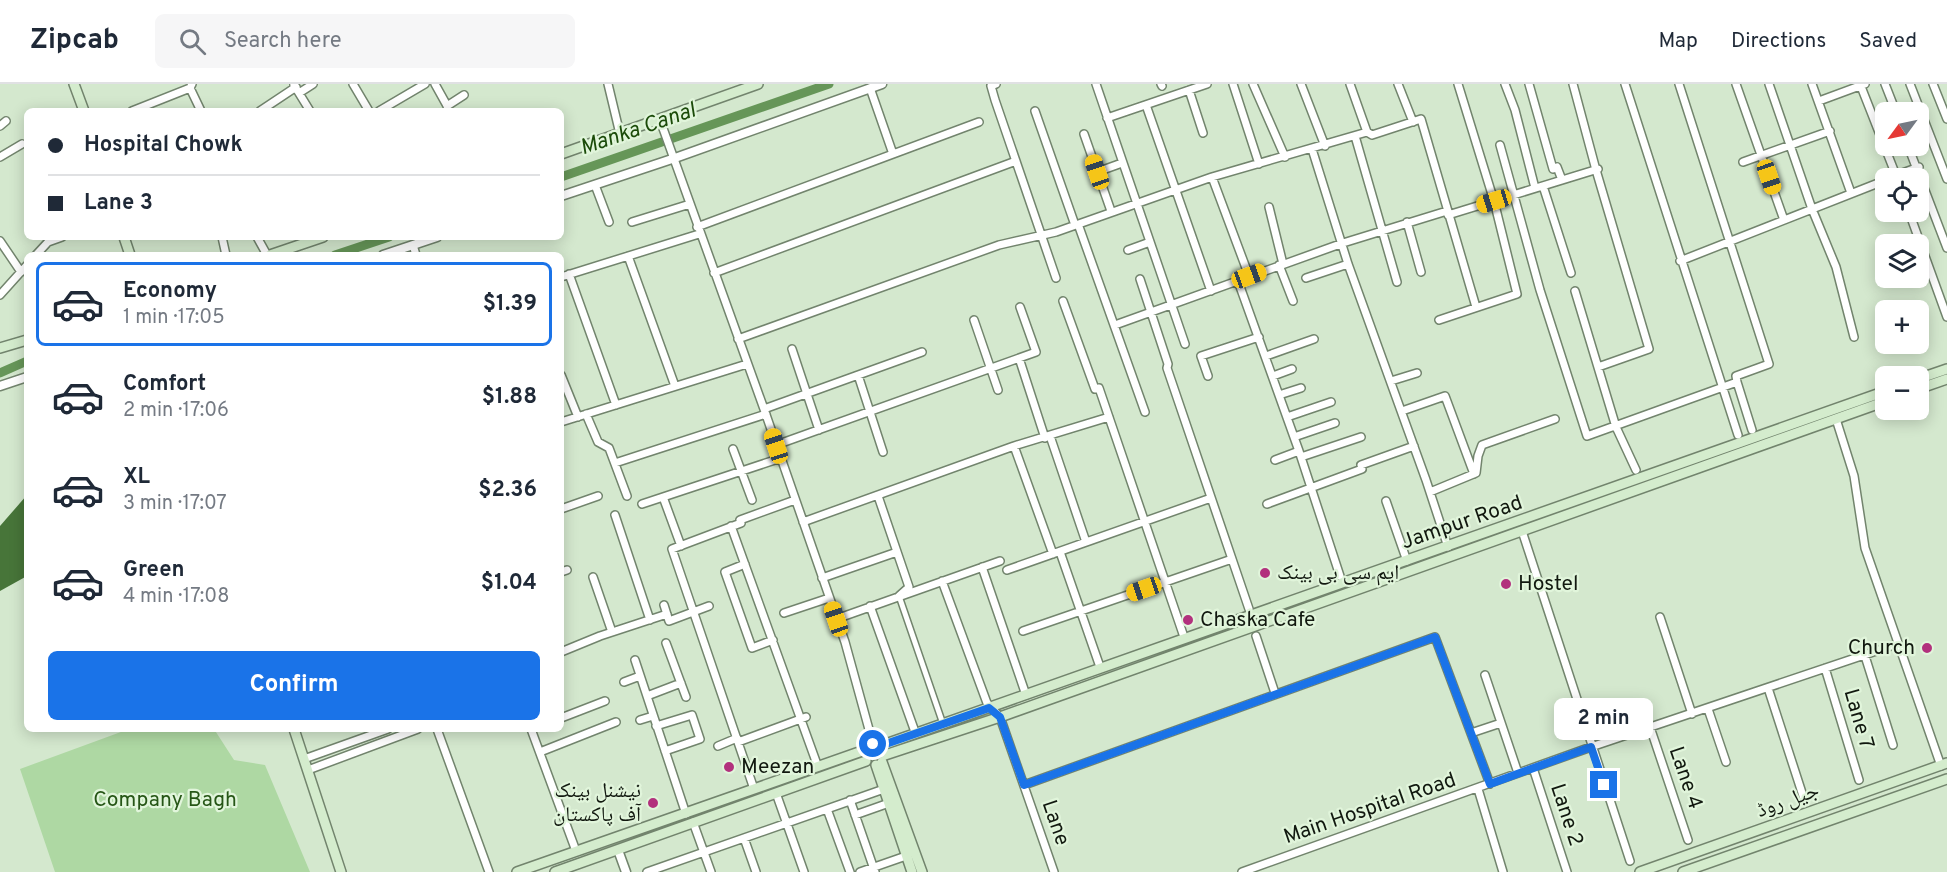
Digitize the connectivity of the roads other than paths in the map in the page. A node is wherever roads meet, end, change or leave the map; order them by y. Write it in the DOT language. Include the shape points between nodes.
graph roads {
  1 [pos="74,84"];
  2 [pos="314,84"];
  3 [pos="364,84"];
  4 [pos="425,84"];
  5 [pos="435,84"];
  6 [pos="608,84"];
  7 [pos="758,84"];
  8 [pos="882,84"];
  9 [pos="996,84"];
  10 [pos="1096,84"];
  11 [pos="1207,84"];
  12 [pos="1233,84"];
  13 [pos="1253,84"];
  14 [pos="1301,84"];
  15 [pos="1350,84"];
  16 [pos="1398,84"];
  17 [pos="1458,84"];
  18 [pos="1505,84"];
  19 [pos="1529,84"];
  20 [pos="1573,84"];
  21 [pos="1625,84"];
  22 [pos="1679,84"];
  23 [pos="1736,84"];
  24 [pos="1769,84"];
  25 [pos="1812,84"];
  26 [pos="1862,84"];
  27 [pos="1885,84"];
  28 [pos="1910,84"];
  29 [pos="1933,84"];
  30 [pos="191,86"];
  31 [pos="354,86"];
  32 [pos="296,88"];
  33 [pos="870,88"];
  34 [pos="1189,90"];
  35 [pos="464,95"];
  36 [pos="1819,101"];
  37 [pos="1892,102"];
  38 [pos="1146,105"];
  39 [pos="83,108"];
  40 [pos="139,108"];
  41 [pos="200,108"];
  42 [pos="265,108"];
  43 [pos="308,108"];
  44 [pos="367,108"];
  45 [pos="385,108"];
  46 [pos="448,108"];
  47 [pos="1035,111"];
  48 [pos="1107,118"];
  49 [pos="660,120"];
  50 [pos="1947,120"];
  51 [pos="979,122"];
  52 [pos="1413,122"];
  53 [pos="1830,131"];
  54 [pos="1367,132"];
  55 [pos="1203,133"];
  56 [pos="620,134"];
  57 [pos="1084,134"];
  58 [pos="1355,136"];
  59 [pos="22,144"];
  60 [pos="1500,145"];
  61 [pos="1790,145"];
  62 [pos="1324,146"];
  63 [pos="1312,149"];
  64 [pos="564,153"];
  65 [pos="893,154"];
  66 [pos="1761,156"];
  67 [pos="1913,156"];
  68 [pos="0,157"];
  69 [pos="1285,157"];
  70 [pos="675,158"];
  71 [pos="1016,160"];
  72 [pos="1743,162"];
  73 [pos="1122,163"];
  74 [pos="1259,164"];
  75 [pos="1918,167"];
  76 [pos="1889,168"];
  77 [pos="1597,170"];
  78 [pos="1097,172"];
  79 [pos="1212,177"];
  80 [pos="1947,179"];
  81 [pos="1562,180"];
  82 [pos="596,184"];
  83 [pos="1875,184"];
  84 [pos="1544,186"];
  85 [pos="1535,188"];
  86 [pos="1176,189"];
  87 [pos="1851,193"];
  88 [pos="564,195"];
  89 [pos="1513,195"];
  90 [pos="1494,201"];
  91 [pos="1136,202"];
  92 [pos="690,204"];
  93 [pos="1269,207"];
  94 [pos="1812,209"];
  95 [pos="1111,211"];
  96 [pos="1447,213"];
  97 [pos="1784,220"];
  98 [pos="609,222"];
  99 [pos="632,222"];
  100 [pos="1407,222"];
  101 [pos="1913,222"];
  102 [pos="1077,225"];
  103 [pos="1382,229"];
  104 [pos="698,230"];
  105 [pos="1042,235"];
  106 [pos="54,240"];
  107 [pos="314,240"];
  108 [pos="428,240"];
  109 [pos="0,241"];
  110 [pos="1730,241"];
  111 [pos="1150,242"];
  112 [pos="1343,243"];
  113 [pos="413,245"];
  114 [pos="1947,248"];
  115 [pos="1128,250"];
  116 [pos="39,252"];
  117 [pos="277,252"];
  118 [pos="391,252"];
  119 [pos="415,252"];
  120 [pos="628,256"];
  121 [pos="1680,261"];
  122 [pos="1281,264"];
  123 [pos="1348,264"];
  124 [pos="24,268"];
  125 [pos="21,272"];
  126 [pos="1420,272"];
  127 [pos="714,273"];
  128 [pos="1571,273"];
  129 [pos="569,274"];
  130 [pos="564,276"];
  131 [pos="1249,276"];
  132 [pos="1056,278"];
  133 [pos="1306,278"];
  134 [pos="1140,279"];
  135 [pos="1238,281"];
  136 [pos="1397,282"];
  137 [pos="1211,291"];
  138 [pos="1575,291"];
  139 [pos="0,295"];
  140 [pos="1063,301"];
  141 [pos="1293,301"];
  142 [pos="1173,304"];
  143 [pos="1020,307"];
  144 [pos="1476,307"];
  145 [pos="1151,312"];
  146 [pos="1947,317"];
  147 [pos="974,320"];
  148 [pos="1438,320"];
  149 [pos="1115,325"];
  150 [pos="1259,337"];
  151 [pos="1854,337"];
  152 [pos="738,339"];
  153 [pos="1314,339"];
  154 [pos="24,341"];
  155 [pos="1185,344"];
  156 [pos="0,348"];
  157 [pos="792,349"];
  158 [pos="921,352"];
  159 [pos="1266,356"];
  160 [pos="1019,358"];
  161 [pos="747,364"];
  162 [pos="1598,367"];
  163 [pos="990,368"];
  164 [pos="1292,369"];
  165 [pos="1947,369"];
  166 [pos="1417,372"];
  167 [pos="858,375"];
  168 [pos="1929,375"];
  169 [pos="1208,376"];
  170 [pos="1273,376"];
  171 [pos="24,378"];
  172 [pos="1947,379"];
  173 [pos="1391,381"];
  174 [pos="564,382"];
  175 [pos="1737,382"];
  176 [pos="1929,385"];
  177 [pos="0,386"];
  178 [pos="675,386"];
  179 [pos="1301,388"];
  180 [pos="1722,388"];
  181 [pos="998,390"];
  182 [pos="808,393"];
  183 [pos="1280,395"];
  184 [pos="1875,395"];
  185 [pos="1331,402"];
  186 [pos="616,405"];
  187 [pos="1875,405"];
  188 [pos="765,411"];
  189 [pos="870,411"];
  190 [pos="1402,411"];
  191 [pos="1145,412"];
  192 [pos="586,414"];
  193 [pos="578,417"];
  194 [pos="1109,417"];
  195 [pos="1287,417"];
  196 [pos="1555,419"];
  197 [pos="1836,419"];
  198 [pos="564,421"];
  199 [pos="1335,423"];
  200 [pos="1616,427"];
  201 [pos="1752,429"];
  202 [pos="819,430"];
  203 [pos="1738,435"];
  204 [pos="1047,437"];
  205 [pos="1294,437"];
  206 [pos="1361,437"];
  207 [pos="776,446"];
  208 [pos="1014,446"];
  209 [pos="1414,446"];
  210 [pos="733,449"];
  211 [pos="883,452"];
  212 [pos="1300,454"];
  213 [pos="781,458"];
  214 [pos="1275,460"];
  215 [pos="615,463"];
  216 [pos="1636,470"];
  217 [pos="741,471"];
  218 [pos="1474,474"];
  219 [pos="1310,487"];
  220 [pos="1430,492"];
  221 [pos="598,496"];
  222 [pos="627,496"];
  223 [pos="878,496"];
  224 [pos="663,497"];
  225 [pos="1211,498"];
  226 [pos="752,500"];
  227 [pos="795,500"];
  228 [pos="1386,501"];
  229 [pos="642,504"];
  230 [pos="1267,504"];
  231 [pos="564,508"];
  232 [pos="615,515"];
  233 [pos="1144,520"];
  234 [pos="803,522"];
  235 [pos="731,526"];
  236 [pos="1522,531"];
  237 [pos="1086,542"];
  238 [pos="681,546"];
  239 [pos="1448,547"];
  240 [pos="897,552"];
  241 [pos="1057,553"];
  242 [pos="1232,559"];
  243 [pos="1000,561"];
  244 [pos="1407,561"];
  245 [pos="745,564"];
  246 [pos="982,567"];
  247 [pos="1007,570"];
  248 [pos="1340,576"];
  249 [pos="593,577"];
  250 [pos="822,578"];
  251 [pos="942,581"];
  252 [pos="1165,581"];
  253 [pos="899,596"];
  254 [pos="829,598"];
  255 [pos="664,605"];
  256 [pos="709,606"];
  257 [pos="870,606"];
  258 [pos="1249,609"];
  259 [pos="1082,610"];
  260 [pos="693,612"];
  261 [pos="784,613"];
  262 [pos="667,614"];
  263 [pos="1660,617"];
  264 [pos="836,619"];
  265 [pos="650,620"];
  266 [pos="1023,631"];
  267 [pos="612,632"];
  268 [pos="1183,634"];
  269 [pos="1256,636"];
  270 [pos="773,640"];
  271 [pos="666,643"];
  272 [pos="1897,644"];
  273 [pos="564,651"];
  274 [pos="1865,656"];
  275 [pos="635,660"];
  276 [pos="1099,664"];
  277 [pos="1826,668"];
  278 [pos="1485,675"];
  279 [pos="640,676"];
  280 [pos="624,682"];
  281 [pos="681,683"];
  282 [pos="1768,688"];
  283 [pos="1275,693"];
  284 [pos="1026,695"];
  285 [pos="647,696"];
  286 [pos="686,697"];
  287 [pos="605,700"];
  288 [pos="989,708"];
  289 [pos="1708,709"];
  290 [pos="1692,714"];
  291 [pos="653,716"];
  292 [pos="564,717"];
  293 [pos="1000,717"];
  294 [pos="804,718"];
  295 [pos="640,720"];
  296 [pos="616,722"];
  297 [pos="1501,723"];
  298 [pos="943,724"];
  299 [pos="656,726"];
  300 [pos="1650,727"];
  301 [pos="914,729"];
  302 [pos="295,732"];
  303 [pos="380,732"];
  304 [pos="410,732"];
  305 [pos="438,732"];
  306 [pos="532,732"];
  307 [pos="1471,733"];
  308 [pos="737,740"];
  309 [pos="877,745"];
  310 [pos="1893,745"];
  311 [pos="718,746"];
  312 [pos="1591,747"];
  313 [pos="665,751"];
  314 [pos="540,752"];
  315 [pos="865,756"];
  316 [pos="304,759"];
  317 [pos="881,761"];
  318 [pos="1726,762"];
  319 [pos="1944,764"];
  320 [pos="818,767"];
  321 [pos="1533,768"];
  322 [pos="308,770"];
  323 [pos="1518,773"];
  324 [pos="1947,779"];
  325 [pos="1859,780"];
  326 [pos="1490,784"];
  327 [pos="1024,785"];
  328 [pos="754,789"];
  329 [pos="884,789"];
  330 [pos="1478,789"];
  331 [pos="776,793"];
  332 [pos="1804,799"];
  333 [pos="850,800"];
  334 [pos="889,803"];
  335 [pos="827,809"];
  336 [pos="686,814"];
  337 [pos="855,815"];
  338 [pos="693,822"];
  339 [pos="786,823"];
  340 [pos="744,838"];
  341 [pos="1688,840"];
  342 [pos="618,850"];
  343 [pos="576,851"];
  344 [pos="703,852"];
  345 [pos="906,856"];
  346 [pos="1630,861"];
  347 [pos="664,869"];
  348 [pos="875,869"];
  349 [pos="341,872"];
  350 [pos="489,872"];
  351 [pos="517,872"];
  352 [pos="555,872"];
  353 [pos="626,872"];
  354 [pos="647,872"];
  355 [pos="711,872"];
  356 [pos="756,872"];
  357 [pos="804,872"];
  358 [pos="850,872"];
  359 [pos="860,872"];
  360 [pos="912,872"];
  361 [pos="922,872"];
  362 [pos="1054,872"];
  363 [pos="1242,872"];
  364 [pos="1503,872"];
  365 [pos="1568,872"];
  366 [pos="1640,872"];
  367 [pos="1683,872"];
  1 -- 39 [label="main road"];
  2 -- 32 [label="street"];
  3 -- 31 [label="street"];
  4 -- 45 [label="street"];
  5 -- 46 [label="street"];
  6 -- 56 [label="street"];
  7 -- 49 [label="main road"];
  8 -- 33 [label="street"];
  9 -- 71 [label="street" via="991,86"];
  10 -- 48 [label="street"];
  11 -- 34 [label="street"];
  12 -- 74 [label="street"];
  13 -- 69 [label="street"];
  14 -- 62 [label="street"];
  15 -- 54 [label="street"];
  16 -- 52 [label="street"];
  17 -- 90 [label="street"];
  18 -- 85 [label="street"];
  19 -- 81 [label="street" via="1553,169 1557,167"];
  20 -- 77 [label="street"];
  21 -- 121 [label="street"];
  22 -- 110 [label="street"];
  23 -- 66 [label="street"];
  24 -- 61 [label="street"];
  25 -- 36 [label="street"];
  26 -- 36 [label="street"];
  26 -- 76 [label="street"];
  27 -- 37 [label="street"];
  28 -- 80 [label="street"];
  29 -- 50 [label="street"];
  30 -- 40 [label="street"];
  30 -- 41 [label="street"];
  31 -- 44 [label="street"];
  32 -- 42 [label="street"];
  32 -- 43 [label="street"];
  33 -- 65 [label="street"];
  33 -- 70 [label="street"];
  34 -- 38 [label="street"];
  34 -- 55 [label="street"];
  35 -- 46 [label="street"];
  36 -- 53 [label="street"];
  38 -- 48 [label="street"];
  38 -- 86 [label="street"];
  47 -- 102 [label="street"];
  48 -- 73 [label="street"];
  49 -- 56 [label="main road"];
  49 -- 70 [label="street"];
  51 -- 65 [label="street"];
  52 -- 54 [label="street" via="1372,135"];
  52 -- 96 [label="street" via="1421,119"];
  53 -- 61 [label="street"];
  53 -- 87 [label="street"];
  54 -- 58 [label="street"];
  56 -- 64 [label="main road"];
  57 -- 78 [label="street"];
  58 -- 62 [label="street"];
  58 -- 103 [label="street"];
  59 -- 68 [label="street"];
  60 -- 89 [label="street"];
  61 -- 66 [label="street"];
  61 -- 94 [label="street"];
  62 -- 63 [label="street"];
  63 -- 69 [label="street"];
  63 -- 112 [label="street"];
  65 -- 104 [label="street"];
  66 -- 72 [label="street"];
  66 -- 97 [label="street"];
  67 -- 75 [label="street"];
  69 -- 74 [label="street"];
  70 -- 82 [label="street"];
  70 -- 92 [label="street"];
  71 -- 105 [label="street"];
  71 -- 127 [label="street"];
  73 -- 78 [label="street"];
  73 -- 91 [label="street"];
  74 -- 79 [label="street"];
  75 -- 114 [label="street"];
  77 -- 81 [label="street"];
  77 -- 162 [label="street" via="1650,349"];
  78 -- 95 [label="street"];
  79 -- 86 [label="street"];
  79 -- 131 [label="street"];
  81 -- 84 [label="street"];
  82 -- 88 [label="street"];
  82 -- 98 [label="street"];
  83 -- 87 [label="street"];
  84 -- 85 [label="street"];
  84 -- 128 [label="street"];
  85 -- 89 [label="street"];
  86 -- 91 [label="street"];
  86 -- 137 [label="street"];
  87 -- 94 [label="street"];
  89 -- 90 [label="street"];
  89 -- 200 [label="street" via="1539,290 1587,436"];
  90 -- 96 [label="street"];
  90 -- 144 [label="street" via="1517,294"];
  91 -- 95 [label="street"];
  91 -- 111 [label="street"];
  92 -- 99 [label="street"];
  92 -- 104 [label="street"];
  93 -- 122 [label="street"];
  94 -- 97 [label="street"];
  94 -- 151 [label="street" via="1836,267"];
  95 -- 102 [label="street"];
  96 -- 100 [label="street"];
  96 -- 144 [label="street"];
  97 -- 110 [label="street"];
  100 -- 103 [label="street"];
  100 -- 126 [label="street"];
  101 -- 146 [label="street"];
  102 -- 105 [label="street"];
  102 -- 149 [label="street"];
  103 -- 112 [label="street"];
  103 -- 136 [label="street"];
  104 -- 120 [label="street"];
  104 -- 127 [label="street"];
  105 -- 132 [label="street"];
  105 -- 152 [label="street" via="999,245"];
  106 -- 116 [label="street"];
  107 -- 117 [label="main road"];
  108 -- 113 [label="street"];
  109 -- 125 [label="street"];
  110 -- 121 [label="street"];
  110 -- 175 [label="street" via="1769,364 1736,376"];
  111 -- 115 [label="street"];
  111 -- 142 [label="street"];
  112 -- 122 [label="street"];
  112 -- 123 [label="street"];
  113 -- 118 [label="street"];
  113 -- 119 [label="street"];
  120 -- 129 [label="street"];
  120 -- 178 [label="street"];
  121 -- 180 [label="street"];
  122 -- 131 [label="street"];
  122 -- 141 [label="street"];
  123 -- 133 [label="street"];
  123 -- 173 [label="street"];
  124 -- 125 [label="street"];
  125 -- 139 [label="street"];
  127 -- 152 [label="street"];
  129 -- 130 [label="street"];
  129 -- 186 [label="street"];
  131 -- 135 [label="street"];
  134 -- 145 [label="street"];
  135 -- 137 [label="street"];
  135 -- 150 [label="street"];
  137 -- 142 [label="street"];
  138 -- 162 [label="street"];
  140 -- 194 [label="street"];
  142 -- 145 [label="street"];
  142 -- 155 [label="street"];
  143 -- 160 [label="street" via="1036,352"];
  144 -- 148 [label="street"];
  145 -- 149 [label="street"];
  145 -- 225 [label="street"];
  147 -- 163 [label="street"];
  149 -- 191 [label="street"];
  150 -- 159 [label="street"];
  150 -- 169 [label="street" via="1201,357"];
  152 -- 161 [label="street"];
  153 -- 159 [label="street"];
  154 -- 156 [label="main road"];
  157 -- 182 [label="street"];
  158 -- 167 [label="street"];
  159 -- 170 [label="street"];
  160 -- 163 [label="street"];
  160 -- 204 [label="street"];
  161 -- 178 [label="street"];
  161 -- 188 [label="street"];
  162 -- 200 [label="street"];
  163 -- 181 [label="street"];
  163 -- 189 [label="street"];
  164 -- 170 [label="street"];
  165 -- 168 [label="main road"];
  166 -- 173 [label="street"];
  167 -- 182 [label="street"];
  167 -- 189 [label="street"];
  170 -- 183 [label="street"];
  171 -- 177 [label="street"];
  172 -- 176 [label="main road"];
  173 -- 190 [label="street"];
  174 -- 193 [label="street"];
  175 -- 180 [label="street"];
  175 -- 201 [label="street"];
  178 -- 186 [label="street"];
  179 -- 183 [label="street"];
  180 -- 200 [label="street"];
  180 -- 203 [label="street"];
  182 -- 188 [label="street"];
  182 -- 202 [label="street"];
  183 -- 195 [label="street"];
  184 -- 239 [label="main road, Jampur Road"];
  185 -- 195 [label="street"];
  186 -- 192 [label="street"];
  187 -- 197 [label="main road, Jampur Road"];
  188 -- 207 [label="street"];
  188 -- 215 [label="street"];
  189 -- 202 [label="street"];
  189 -- 211 [label="street"];
  190 -- 209 [label="street"];
  190 -- 218 [label="street" via="1445,396"];
  192 -- 193 [label="street"];
  192 -- 215 [label="street" via="598,442 609,448"];
  193 -- 198 [label="street"];
  194 -- 204 [label="street"];
  194 -- 233 [label="street"];
  195 -- 205 [label="street"];
  196 -- 218 [label="street" via="1482,445"];
  197 -- 236 [label="main road, Jampur Road"];
  197 -- 272 [label="street" via="1854,476 1865,548"];
  199 -- 205 [label="street"];
  200 -- 216 [label="street"];
  202 -- 207 [label="street"];
  204 -- 208 [label="street"];
  204 -- 237 [label="street"];
  205 -- 212 [label="street"];
  206 -- 212 [label="street"];
  207 -- 213 [label="street"];
  208 -- 223 [label="street"];
  208 -- 241 [label="street"];
  209 -- 219 [label="street"];
  209 -- 220 [label="street"];
  210 -- 217 [label="street"];
  212 -- 214 [label="street"];
  212 -- 219 [label="street"];
  213 -- 217 [label="street"];
  213 -- 227 [label="street"];
  215 -- 222 [label="street"];
  217 -- 224 [label="street"];
  217 -- 226 [label="street"];
  218 -- 220 [label="street"];
  219 -- 230 [label="street"];
  219 -- 248 [label="street"];
  220 -- 239 [label="street"];
  221 -- 231 [label="street"];
  223 -- 234 [label="street"];
  223 -- 240 [label="street"];
  224 -- 229 [label="street"];
  224 -- 238 [label="street"];
  225 -- 233 [label="street"];
  225 -- 242 [label="street"];
  227 -- 234 [label="street"];
  227 -- 235 [label="street"];
  228 -- 244 [label="street"];
  232 -- 265 [label="street"];
  233 -- 237 [label="street"];
  233 -- 252 [label="street"];
  234 -- 250 [label="street"];
  235 -- 238 [label="street"];
  235 -- 245 [label="street"];
  236 -- 293 [label="main road, Jampur Road"];
  236 -- 312 [label="street"];
  237 -- 241 [label="street"];
  238 -- 260 [label="street" via="672,549"];
  239 -- 244 [label="main road, Jampur Road"];
  240 -- 250 [label="street"];
  240 -- 253 [label="street" via="909,586"];
  241 -- 247 [label="street"];
  241 -- 259 [label="street"];
  242 -- 252 [label="street"];
  242 -- 258 [label="street"];
  243 -- 246 [label="street"];
  244 -- 284 [label="main road, Jampur Road"];
  245 -- 270 [label="street"];
  245 -- 270 [label="street" via="725,572 752,648"];
  246 -- 251 [label="street"];
  246 -- 284 [label="street"];
  249 -- 267 [label="street"];
  250 -- 254 [label="street"];
  251 -- 253 [label="street"];
  251 -- 288 [label="street"];
  252 -- 259 [label="street"];
  252 -- 268 [label="street"];
  253 -- 257 [label="street"];
  253 -- 298 [label="street"];
  254 -- 261 [label="street"];
  254 -- 264 [label="street"];
  255 -- 262 [label="street"];
  256 -- 260 [label="street"];
  257 -- 264 [label="street"];
  257 -- 301 [label="street"];
  259 -- 266 [label="street"];
  259 -- 276 [label="street"];
  260 -- 262 [label="street" via="669,621"];
  260 -- 308 [label="street"];
  262 -- 265 [label="street"];
  263 -- 290 [label="street"];
  264 -- 309 [label="street"];
  265 -- 267 [label="street"];
  267 -- 273 [label="street"];
  269 -- 283 [label="street"];
  270 -- 294 [label="street"];
  271 -- 281 [label="street"];
  272 -- 274 [label="street, Main Hospital Road"];
  272 -- 319 [label="street"];
  274 -- 277 [label="street, Main Hospital Road"];
  274 -- 310 [label="street"];
  275 -- 279 [label="street"];
  277 -- 282 [label="street, Main Hospital Road"];
  277 -- 325 [label="street, Lane 7"];
  278 -- 297 [label="street"];
  279 -- 280 [label="street"];
  279 -- 285 [label="street"];
  281 -- 285 [label="street"];
  281 -- 286 [label="street"];
  282 -- 289 [label="street, Main Hospital Road"];
  282 -- 332 [label="street"];
  283 -- 307 [label="street" via="1435,637"];
  283 -- 327 [label="street"];
  284 -- 288 [label="main road, Jampur Road"];
  285 -- 291 [label="street"];
  287 -- 292 [label="street"];
  288 -- 293 [label="street"];
  288 -- 298 [label="main road, Jampur Road"];
  289 -- 290 [label="street, Main Hospital Road"];
  289 -- 318 [label="street"];
  290 -- 300 [label="street, Main Hospital Road"];
  291 -- 295 [label="street"];
  291 -- 299 [label="street"];
  293 -- 317 [label="main road, Jampur Road"];
  293 -- 327 [label="street, Lane"];
  294 -- 308 [label="street"];
  294 -- 320 [label="street"];
  296 -- 314 [label="street"];
  297 -- 307 [label="street"];
  297 -- 323 [label="street"];
  298 -- 309 [label="main road, Jampur Road"];
  299 -- 313 [label="street"];
  299 -- 313 [label="street" via="692,715 700,739"];
  300 -- 312 [label="street, Main Hospital Road"];
  300 -- 341 [label="street, Lane 4"];
  302 -- 316 [label="main road"];
  303 -- 316 [label="street"];
  304 -- 322 [label="street"];
  305 -- 350 [label="street"];
  306 -- 314 [label="street"];
  307 -- 326 [label="street"];
  308 -- 311 [label="street"];
  308 -- 328 [label="street"];
  309 -- 315 [label="main road, Jampur Road"];
  309 -- 317 [label="main road"];
  312 -- 321 [label="street, Main Hospital Road"];
  312 -- 346 [label="street"];
  313 -- 336 [label="street"];
  314 -- 343 [label="street"];
  315 -- 317 [label="main road" via="871,765"];
  315 -- 320 [label="main road"];
  315 -- 331 [label="main road"];
  316 -- 322 [label="main road"];
  317 -- 329 [label="main road"];
  317 -- 361 [label="main road"];
  319 -- 366 [label="main road, جیل روڈ"];
  320 -- 328 [label="main road"];
  321 -- 323 [label="street, Main Hospital Road"];
  321 -- 365 [label="street, Lane 2"];
  322 -- 349 [label="main road"];
  323 -- 326 [label="street, Main Hospital Road"];
  324 -- 367 [label="main road, جیل روڈ"];
  326 -- 330 [label="street, Main Hospital Road"];
  327 -- 362 [label="street, Lane"];
  328 -- 336 [label="main road"];
  329 -- 333 [label="street"];
  329 -- 334 [label="main road"];
  330 -- 363 [label="street, Main Hospital Road"];
  330 -- 364 [label="street"];
  331 -- 338 [label="main road"];
  331 -- 339 [label="street"];
  333 -- 335 [label="street"];
  333 -- 337 [label="street"];
  334 -- 337 [label="street"];
  334 -- 345 [label="main road"];
  335 -- 339 [label="street"];
  335 -- 358 [label="street"];
  336 -- 343 [label="main road"];
  337 -- 348 [label="street"];
  338 -- 342 [label="main road"];
  338 -- 344 [label="street"];
  339 -- 340 [label="street"];
  339 -- 357 [label="street"];
  340 -- 344 [label="street"];
  340 -- 356 [label="street"];
  342 -- 352 [label="main road"];
  342 -- 353 [label="street"];
  343 -- 351 [label="main road"];
  344 -- 347 [label="street"];
  344 -- 355 [label="street"];
  345 -- 348 [label="street"];
  345 -- 360 [label="main road"];
  347 -- 354 [label="street"];
  348 -- 359 [label="street"];
}
